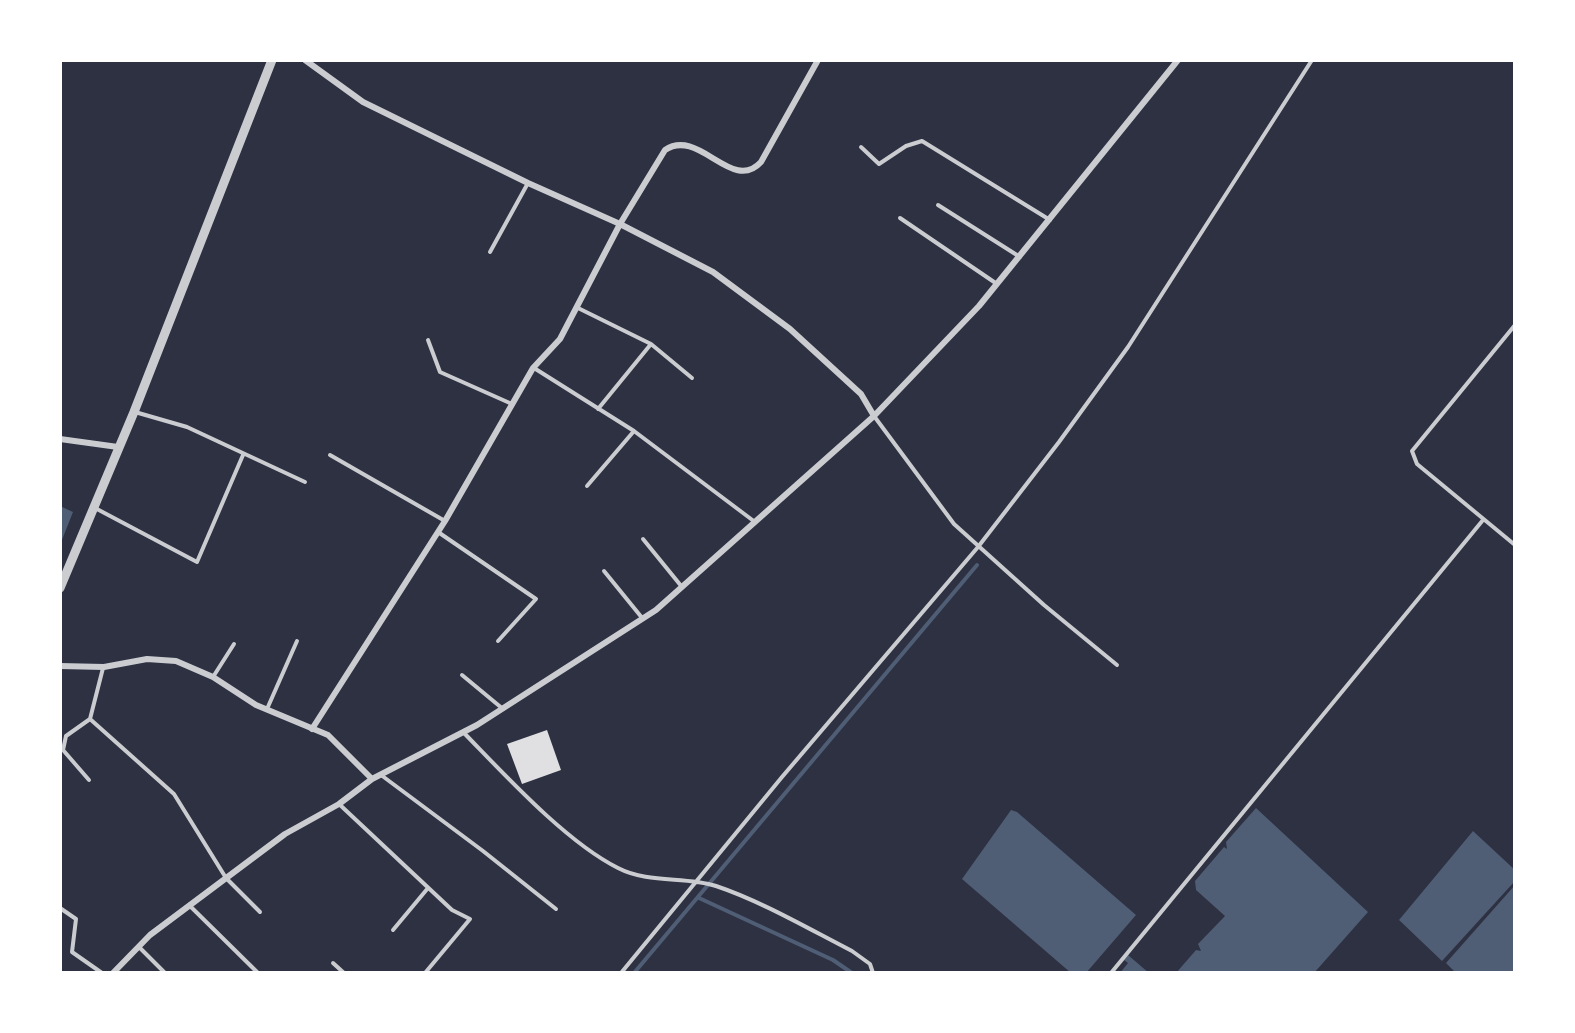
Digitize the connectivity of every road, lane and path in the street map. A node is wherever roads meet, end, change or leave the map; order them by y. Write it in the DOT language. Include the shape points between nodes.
graph roads {
  1 [pos="272,60"];
  2 [pos="305,60"];
  3 [pos="818,60"];
  4 [pos="1178,60"];
  5 [pos="1312,60"];
  6 [pos="861,147"];
  7 [pos="528,183"];
  8 [pos="938,205"];
  9 [pos="900,218"];
  10 [pos="1050,220"];
  11 [pos="620,224"];
  12 [pos="490,252"];
  13 [pos="1020,257"];
  14 [pos="997,284"];
  15 [pos="578,308"];
  16 [pos="1515,325"];
  17 [pos="428,340"];
  18 [pos="651,344"];
  19 [pos="533,368"];
  20 [pos="692,378"];
  21 [pos="512,404"];
  22 [pos="598,409"];
  23 [pos="134,412"];
  24 [pos="874,416"];
  25 [pos="634,431"];
  26 [pos="60,439"];
  27 [pos="118,447"];
  28 [pos="243,455"];
  29 [pos="330,456"];
  30 [pos="305,482"];
  31 [pos="587,486"];
  32 [pos="94,508"];
  33 [pos="1483,520"];
  34 [pos="445,521"];
  35 [pos="755,522"];
  36 [pos="438,532"];
  37 [pos="643,539"];
  38 [pos="1515,544"];
  39 [pos="978,548"];
  40 [pos="604,571"];
  41 [pos="682,587"];
  42 [pos="60,588"];
  43 [pos="643,619"];
  44 [pos="498,640"];
  45 [pos="297,641"];
  46 [pos="234,644"];
  47 [pos="1117,665"];
  48 [pos="60,666"];
  49 [pos="104,667"];
  50 [pos="462,675"];
  51 [pos="213,677"];
  52 [pos="267,709"];
  53 [pos="504,709"];
  54 [pos="90,719"];
  55 [pos="312,729"];
  56 [pos="463,733"];
  57 [pos="380,775"];
  58 [pos="372,779"];
  59 [pos="89,780"];
  60 [pos="339,804"];
  61 [pos="226,878"];
  62 [pos="696,882"];
  63 [pos="428,888"];
  64 [pos="190,906"];
  65 [pos="60,908"];
  66 [pos="555,909"];
  67 [pos="260,912"];
  68 [pos="393,930"];
  69 [pos="139,946"];
  70 [pos="333,963"];
  71 [pos="102,973"];
  72 [pos="113,973"];
  73 [pos="165,973"];
  74 [pos="258,973"];
  75 [pos="344,973"];
  76 [pos="425,973"];
  77 [pos="621,973"];
  78 [pos="873,973"];
  79 [pos="1111,973"];
  1 -- 23 [label="street"];
  2 -- 7 [label="street" via="363,102"];
  3 -- 11 [label="street" via="753,170 733,169 692,146 673,145 665,150"];
  4 -- 10 [label="street"];
  5 -- 39 [label="lane" via="1128,347"];
  6 -- 10 [label="lane" via="879,164 906,146 922,141"];
  7 -- 11 [label="street"];
  7 -- 12 [label="lane"];
  8 -- 13 [label="lane"];
  9 -- 14 [label="lane"];
  10 -- 13 [label="street"];
  11 -- 15 [label="street"];
  11 -- 24 [label="street" via="713,272 790,329 861,394"];
  13 -- 14 [label="street"];
  14 -- 24 [label="street"];
  15 -- 18 [label="lane"];
  15 -- 19 [label="street" via="560,339"];
  16 -- 33 [label="lane" via="1412,451 1417,464"];
  17 -- 21 [label="lane" via="440,372"];
  18 -- 20 [label="lane"];
  18 -- 22 [label="lane"];
  19 -- 21 [label="street"];
  19 -- 22 [label="lane"];
  21 -- 34 [label="street"];
  22 -- 25 [label="lane"];
  23 -- 27 [label="street"];
  23 -- 28 [label="lane" via="188,427"];
  24 -- 35 [label="street"];
  24 -- 39 [label="lane" via="954,524"];
  25 -- 31 [label="lane"];
  25 -- 35 [label="lane"];
  26 -- 27 [label="street"];
  27 -- 32 [label="street"];
  28 -- 30 [label="lane"];
  28 -- 32 [label="lane" via="197,562"];
  29 -- 34 [label="lane"];
  32 -- 42 [label="street"];
  33 -- 38 [label="lane"];
  33 -- 79 [label="lane"];
  34 -- 36 [label="street"];
  35 -- 41 [label="street"];
  36 -- 44 [label="lane" via="536,599"];
  36 -- 55 [label="street"];
  37 -- 41 [label="lane"];
  39 -- 47 [label="lane"];
  39 -- 62 [label="lane"];
  40 -- 43 [label="lane"];
  41 -- 43 [label="street"];
  43 -- 53 [label="street"];
  45 -- 52 [label="lane"];
  46 -- 51 [label="lane"];
  48 -- 49 [label="street"];
  49 -- 51 [label="street" via="147,659 176,661"];
  49 -- 54 [label="lane"];
  50 -- 53 [label="lane"];
  51 -- 52 [label="street"];
  52 -- 55 [label="street"];
  53 -- 56 [label="street"];
  54 -- 59 [label="lane" via="66,736 63,750"];
  54 -- 61 [label="lane" via="174,794"];
  55 -- 58 [label="street" via="328,735"];
  56 -- 57 [label="street"];
  56 -- 62 [label="lane" via="583,845 619,869 669,882"];
  57 -- 58 [label="street"];
  57 -- 66 [label="lane" via="483,850"];
  58 -- 60 [label="street"];
  60 -- 61 [label="street" via="285,834"];
  60 -- 63 [label="lane"];
  61 -- 64 [label="street"];
  61 -- 67 [label="lane"];
  62 -- 77 [label="lane"];
  62 -- 78 [label="lane" via="715,886 852,951 870,964"];
  63 -- 68 [label="lane"];
  63 -- 76 [label="lane" via="452,910 470,919"];
  64 -- 69 [label="street"];
  64 -- 74 [label="lane"];
  65 -- 71 [label="lane" via="76,919 72,952"];
  69 -- 72 [label="street"];
  69 -- 73 [label="lane"];
  70 -- 75 [label="lane"];
}
